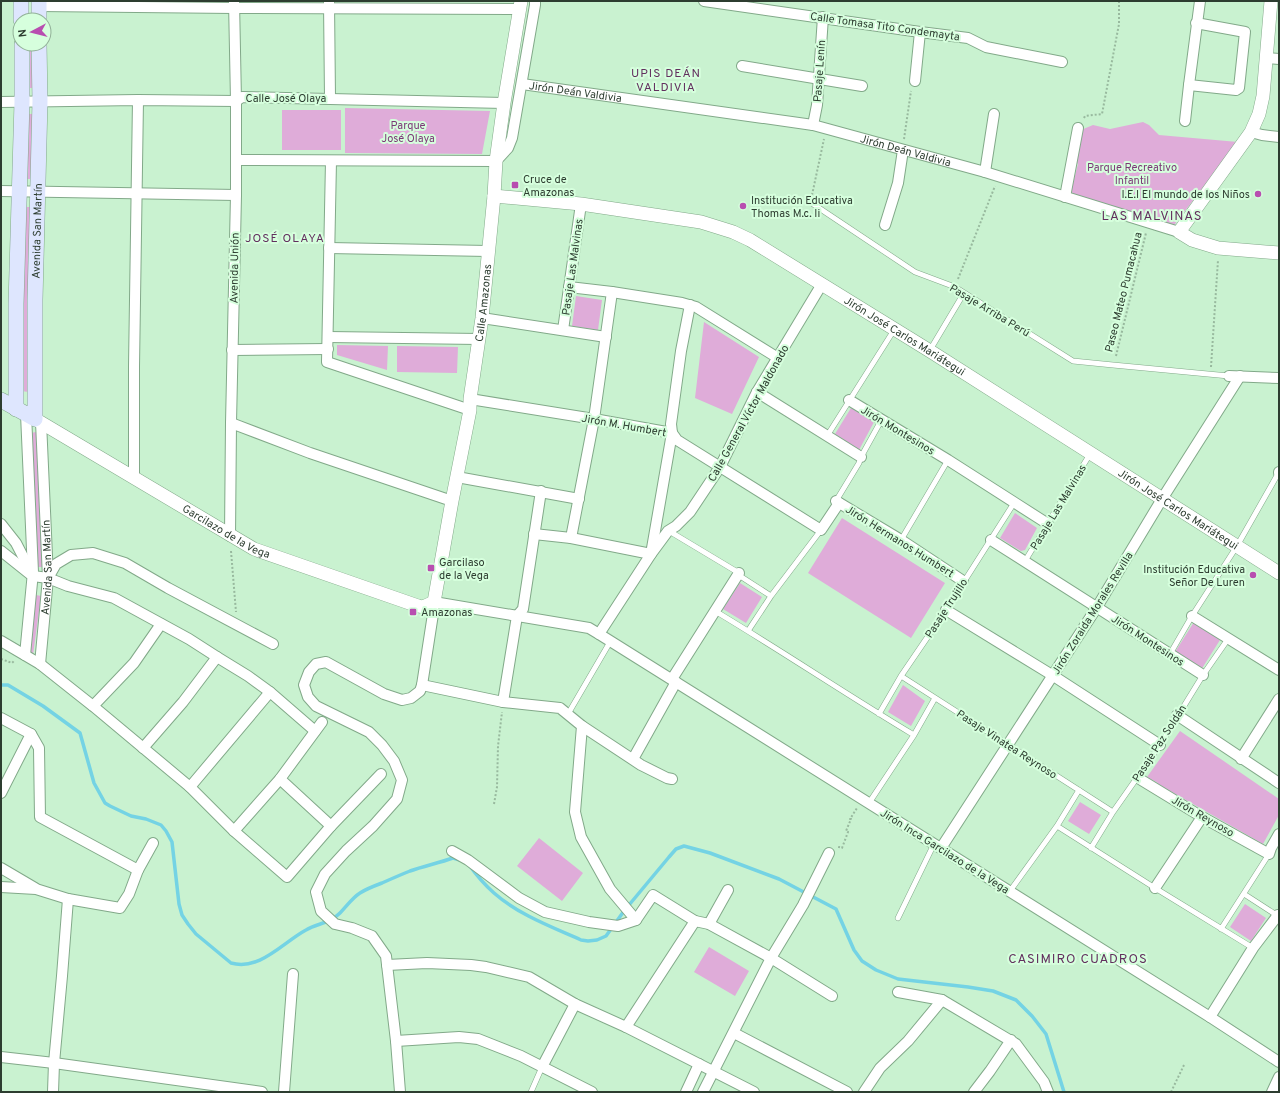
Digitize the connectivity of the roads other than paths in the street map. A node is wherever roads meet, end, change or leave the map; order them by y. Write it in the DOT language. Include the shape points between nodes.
graph roads {
  1 [pos="21,1"];
  2 [pos="535,1"];
  3 [pos="704,1"];
  4 [pos="1200,1"];
  5 [pos="1271,1"];
  6 [pos="724,2"];
  7 [pos="138,4"];
  8 [pos="329,4"];
  9 [pos="234,5"];
  10 [pos="520,5"];
  11 [pos="39,9"];
  12 [pos="22,12"];
  13 [pos="823,17"];
  14 [pos="1196,24"];
  15 [pos="920,32"];
  16 [pos="22,52"];
  17 [pos="39,52"];
  18 [pos="1273,59"];
  19 [pos="1062,62"];
  20 [pos="742,66"];
  21 [pos="819,80"];
  22 [pos="522,84"];
  23 [pos="1188,85"];
  24 [pos="862,86"];
  25 [pos="913,86"];
  26 [pos="330,98"];
  27 [pos="138,100"];
  28 [pos="40,101"];
  29 [pos="236,101"];
  30 [pos="1,102"];
  31 [pos="22,102"];
  32 [pos="504,103"];
  33 [pos="994,114"];
  34 [pos="1185,121"];
  35 [pos="813,125"];
  36 [pos="1078,128"];
  37 [pos="1251,132"];
  38 [pos="1279,137"];
  39 [pos="903,150"];
  40 [pos="236,160"];
  41 [pos="331,161"];
  42 [pos="496,161"];
  43 [pos="985,172"];
  44 [pos="1,191"];
  45 [pos="20,192"];
  46 [pos="37,192"];
  47 [pos="137,194"];
  48 [pos="236,195"];
  49 [pos="494,196"];
  50 [pos="1065,197"];
  51 [pos="810,202"];
  52 [pos="582,204"];
  53 [pos="885,225"];
  54 [pos="1179,232"];
  55 [pos="329,248"];
  56 [pos="488,251"];
  57 [pos="1279,253"];
  58 [pos="822,284"];
  59 [pos="569,288"];
  60 [pos="612,292"];
  61 [pos="964,293"];
  62 [pos="690,305"];
  63 [pos="482,318"];
  64 [pos="563,330"];
  65 [pos="894,330"];
  66 [pos="328,337"];
  67 [pos="606,337"];
  68 [pos="479,339"];
  69 [pos="328,349"];
  70 [pos="232,350"];
  71 [pos="930,351"];
  72 [pos="778,358"];
  73 [pos="1234,376"];
  74 [pos="1279,378"];
  75 [pos="757,392"];
  76 [pos="1,400"];
  77 [pos="849,400"];
  78 [pos="470,404"];
  79 [pos="29,416"];
  80 [pos="594,419"];
  81 [pos="882,419"];
  82 [pos="231,423"];
  83 [pos="672,433"];
  84 [pos="827,436"];
  85 [pos="1091,453"];
  86 [pos="861,458"];
  87 [pos="948,460"];
  88 [pos="720,467"];
  89 [pos="1279,472"];
  90 [pos="457,477"];
  91 [pos="134,478"];
  92 [pos="541,492"];
  93 [pos="579,499"];
  94 [pos="1162,499"];
  95 [pos="452,501"];
  96 [pos="838,502"];
  97 [pos="1014,502"];
  98 [pos="1,524"];
  99 [pos="1048,524"];
  100 [pos="668,530"];
  101 [pos="822,530"];
  102 [pos="534,534"];
  103 [pos="230,536"];
  104 [pos="571,538"];
  105 [pos="901,540"];
  106 [pos="991,540"];
  107 [pos="1237,546"];
  108 [pos="1,551"];
  109 [pos="651,554"];
  110 [pos="1025,561"];
  111 [pos="739,573"];
  112 [pos="1279,573"];
  113 [pos="33,576"];
  114 [pos="48,578"];
  115 [pos="964,581"];
  116 [pos="771,596"];
  117 [pos="434,602"];
  118 [pos="1097,607"];
  119 [pos="946,610"];
  120 [pos="715,611"];
  121 [pos="517,616"];
  122 [pos="1192,616"];
  123 [pos="162,624"];
  124 [pos="748,631"];
  125 [pos="599,634"];
  126 [pos="1228,639"];
  127 [pos="1,642"];
  128 [pos="610,642"];
  129 [pos="273,644"];
  130 [pos="1170,654"];
  131 [pos="25,655"];
  132 [pos="217,657"];
  133 [pos="40,664"];
  134 [pos="1279,670"];
  135 [pos="1052,675"];
  136 [pos="1203,675"];
  137 [pos="901,676"];
  138 [pos="674,681"];
  139 [pos="421,688"];
  140 [pos="270,692"];
  141 [pos="936,698"];
  142 [pos="1279,700"];
  143 [pos="503,702"];
  144 [pos="93,706"];
  145 [pos="568,714"];
  146 [pos="880,714"];
  147 [pos="1177,715"];
  148 [pos="1,718"];
  149 [pos="322,722"];
  150 [pos="582,726"];
  151 [pos="315,731"];
  152 [pos="31,734"];
  153 [pos="914,735"];
  154 [pos="1008,744"];
  155 [pos="1160,745"];
  156 [pos="143,748"];
  157 [pos="633,759"];
  158 [pos="1241,759"];
  159 [pos="381,774"];
  160 [pos="1138,778"];
  161 [pos="280,779"];
  162 [pos="672,779"];
  163 [pos="1279,783"];
  164 [pos="190,787"];
  165 [pos="1079,790"];
  166 [pos="1,793"];
  167 [pos="864,805"];
  168 [pos="1113,812"];
  169 [pos="1202,817"];
  170 [pos="331,826"];
  171 [pos="1057,826"];
  172 [pos="234,831"];
  173 [pos="1279,834"];
  174 [pos="153,843"];
  175 [pos="938,846"];
  176 [pos="1091,848"];
  177 [pos="452,851"];
  178 [pos="1269,854"];
  179 [pos="830,856"];
  180 [pos="1,868"];
  181 [pos="138,870"];
  182 [pos="1,887"];
  183 [pos="1155,888"];
  184 [pos="36,889"];
  185 [pos="728,890"];
  186 [pos="1010,891"];
  187 [pos="1244,894"];
  188 [pos="68,899"];
  189 [pos="1278,916"];
  190 [pos="898,918"];
  191 [pos="636,920"];
  192 [pos="694,921"];
  193 [pos="709,924"];
  194 [pos="1221,929"];
  195 [pos="1253,948"];
  196 [pos="771,958"];
  197 [pos="386,961"];
  198 [pos="293,974"];
  199 [pos="898,992"];
  200 [pos="832,996"];
  201 [pos="942,1000"];
  202 [pos="576,1004"];
  203 [pos="1210,1017"];
  204 [pos="626,1027"];
  205 [pos="734,1033"];
  206 [pos="1011,1040"];
  207 [pos="396,1041"];
  208 [pos="1,1057"];
  209 [pos="1279,1062"];
  210 [pos="54,1063"];
  211 [pos="699,1064"];
  212 [pos="542,1067"];
  213 [pos="713,1071"];
  214 [pos="1279,1077"];
  215 [pos="52,1092"];
  216 [pos="262,1092"];
  217 [pos="284,1092"];
  218 [pos="400,1092"];
  219 [pos="531,1092"];
  220 [pos="592,1092"];
  221 [pos="686,1092"];
  222 [pos="703,1092"];
  223 [pos="754,1092"];
  224 [pos="847,1092"];
  225 [pos="864,1092"];
  226 [pos="974,1092"];
  227 [pos="1048,1092"];
  228 [pos="1272,1092"];
  1 -- 12 [label="main road"];
  2 -- 22 [label="street"];
  3 -- 6 [label="street, Calle Tomasa Tito Condemayta"];
  4 -- 14 [label="street"];
  5 -- 18 [label="street"];
  6 -- 13 [label="street, Calle Tomasa Tito Condemayta"];
  7 -- 9 [label="street"];
  7 -- 11 [label="street"];
  8 -- 9 [label="street"];
  8 -- 10 [label="street"];
  8 -- 26 [label="street"];
  9 -- 29 [label="street, Avenida Unión"];
  10 -- 32 [label="street, Calle Amazonas"];
  13 -- 15 [label="street, Calle Tomasa Tito Condemayta"];
  13 -- 21 [label="street, Pasaje Lenín"];
  14 -- 23 [label="street"];
  14 -- 23 [label="street" via="1245,32 1239,88 1236,90"];
  15 -- 19 [label="street, Calle Tomasa Tito Condemayta" via="968,38 986,47"];
  15 -- 25 [label="street"];
  16 -- 31 [label="main road, Avenida San Martín"];
  17 -- 28 [label="main road, Avenida San Martín"];
  18 -- 37 [label="street" via="1259,114"];
  20 -- 21 [label="street"];
  21 -- 24 [label="street"];
  21 -- 35 [label="street, Pasaje Lenín"];
  22 -- 35 [label="street, Jirón Deán Valdivia"];
  22 -- 42 [label="street" via="512,138 508,148"];
  23 -- 34 [label="street"];
  26 -- 29 [label="street, Calle José Olaya" via="242,97"];
  26 -- 32 [label="street, Calle José Olaya"];
  27 -- 28 [label="street, Calle José Olaya"];
  27 -- 29 [label="street, Calle José Olaya"];
  27 -- 47 [label="street"];
  28 -- 31 [label="street, Calle José Olaya"];
  28 -- 46 [label="main road, Avenida San Martín"];
  29 -- 40 [label="street, Avenida Unión"];
  30 -- 31 [label="street, Calle José Olaya"];
  31 -- 45 [label="main road, Avenida San Martín"];
  32 -- 42 [label="street, Calle Amazonas"];
  33 -- 43 [label="street"];
  35 -- 39 [label="street, Jirón Deán Valdivia"];
  36 -- 50 [label="street"];
  37 -- 38 [label="street"];
  37 -- 54 [label="street"];
  39 -- 43 [label="street, Jirón Deán Valdivia"];
  39 -- 53 [label="street" via="898,183"];
  40 -- 41 [label="street"];
  40 -- 48 [label="street, Avenida Unión"];
  41 -- 42 [label="street"];
  41 -- 55 [label="street"];
  42 -- 49 [label="street, Calle Amazonas"];
  43 -- 50 [label="street, Jirón Deán Valdivia"];
  44 -- 45 [label="street"];
  45 -- 46 [label="street"];
  45 -- 79 [label="main road, Avenida San Martín" via="16,304"];
  46 -- 47 [label="street"];
  46 -- 79 [label="main road, Avenida San Martín"];
  47 -- 48 [label="street"];
  47 -- 91 [label="street"];
  48 -- 70 [label="street, Avenida Unión"];
  49 -- 52 [label="street, Jirón José Carlos Mariátegui"];
  49 -- 56 [label="street, Calle Amazonas"];
  50 -- 54 [label="street, Jirón Deán Valdivia"];
  51 -- 61 [label="lane, Pasaje Arriba Perú" via="915,272"];
  52 -- 58 [label="street, Jirón José Carlos Mariátegui" via="702,222 720,228 750,240"];
  52 -- 59 [label="street, Pasaje Las Malvinas"];
  54 -- 57 [label="street, Jirón Deán Valdivia" via="1192,240 1218,248"];
  55 -- 56 [label="street"];
  55 -- 66 [label="street"];
  56 -- 63 [label="street, Calle Amazonas"];
  58 -- 65 [label="street, Jirón José Carlos Mariátegui"];
  58 -- 72 [label="street, Calle General Víctor Maldonado"];
  59 -- 60 [label="street"];
  59 -- 64 [label="street, Pasaje Las Malvinas"];
  60 -- 62 [label="street"];
  60 -- 67 [label="street"];
  61 -- 71 [label="lane"];
  61 -- 73 [label="lane, Pasaje Arriba Perú" via="1073,360"];
  62 -- 72 [label="street"];
  62 -- 83 [label="street" via="671,424"];
  63 -- 64 [label="street"];
  63 -- 68 [label="street, Calle Amazonas"];
  64 -- 67 [label="street"];
  65 -- 71 [label="street, Jirón José Carlos Mariátegui"];
  65 -- 77 [label="lane"];
  66 -- 68 [label="street"];
  66 -- 69 [label="street"];
  67 -- 80 [label="street"];
  68 -- 78 [label="street, Calle Amazonas"];
  69 -- 70 [label="street"];
  69 -- 78 [label="street, Jirón M. Humbert" via="327,362"];
  70 -- 82 [label="street, Avenida Unión"];
  71 -- 85 [label="street, Jirón José Carlos Mariátegui"];
  72 -- 75 [label="street, Calle General Víctor Maldonado"];
  73 -- 74 [label="street"];
  73 -- 94 [label="street, Jirón Zoraida Morales Revilla"];
  75 -- 84 [label="street"];
  75 -- 88 [label="street, Calle General Víctor Maldonado"];
  76 -- 79 [label="main road"];
  77 -- 81 [label="street, Jirón Montesinos"];
  77 -- 84 [label="lane"];
  78 -- 80 [label="street, Jirón M. Humbert"];
  78 -- 90 [label="street, Calle Amazonas"];
  79 -- 91 [label="street, Garcilazo de la Vega"];
  79 -- 113 [label="street, Avenida San Martín"];
  79 -- 114 [label="street, Avenida San Martín"];
  80 -- 83 [label="street, Jirón M. Humbert"];
  80 -- 93 [label="street"];
  81 -- 86 [label="lane"];
  81 -- 87 [label="street, Jirón Montesinos"];
  82 -- 95 [label="street"];
  82 -- 103 [label="street, Avenida Unión"];
  83 -- 88 [label="street, Jirón M. Humbert" via="677,440"];
  83 -- 109 [label="street"];
  84 -- 86 [label="street"];
  85 -- 94 [label="street, Jirón José Carlos Mariátegui"];
  85 -- 99 [label="lane, Pasaje Las Malvinas"];
  86 -- 96 [label="lane"];
  87 -- 97 [label="street, Jirón Montesinos"];
  87 -- 105 [label="lane"];
  88 -- 100 [label="street, Calle General Víctor Maldonado" via="690,512"];
  88 -- 101 [label="street, Jirón M. Humbert"];
  89 -- 107 [label="lane"];
  90 -- 92 [label="street"];
  90 -- 95 [label="street, Calle Amazonas"];
  91 -- 103 [label="street, Garcilazo de la Vega"];
  92 -- 93 [label="street"];
  92 -- 102 [label="street"];
  93 -- 104 [label="street"];
  94 -- 107 [label="street, Jirón José Carlos Mariátegui"];
  94 -- 118 [label="street, Jirón Zoraida Morales Revilla"];
  95 -- 117 [label="street, Calle Amazonas"];
  96 -- 101 [label="street"];
  96 -- 105 [label="street, Jirón Hermanos Humbert"];
  97 -- 99 [label="street, Jirón Montesinos"];
  97 -- 106 [label="lane, Pasaje Trujillo"];
  98 -- 113 [label="street" via="16,543"];
  99 -- 110 [label="lane, Pasaje Las Malvinas"];
  100 -- 109 [label="street, Calle General Víctor Maldonado"];
  100 -- 111 [label="lane"];
  101 -- 116 [label="lane"];
  102 -- 104 [label="street"];
  102 -- 121 [label="street" via="523,609"];
  103 -- 117 [label="street, Garcilazo de la Vega" via="254,549 418,606 423,607"];
  104 -- 109 [label="street"];
  105 -- 115 [label="street, Jirón Hermanos Humbert"];
  106 -- 110 [label="street, Jirón Montesinos"];
  106 -- 115 [label="lane, Pasaje Trujillo"];
  107 -- 112 [label="street, Jirón José Carlos Mariátegui"];
  107 -- 122 [label="lane"];
  108 -- 113 [label="street"];
  109 -- 125 [label="street, Calle General Víctor Maldonado"];
  110 -- 118 [label="street, Jirón Montesinos"];
  111 -- 116 [label="lane"];
  111 -- 120 [label="street"];
  113 -- 114 [label="street"];
  113 -- 131 [label="street, Avenida San Martín"];
  114 -- 123 [label="street" via="114,598"];
  114 -- 129 [label="street" via="56,564 71,555 93,553 125,563"];
  114 -- 133 [label="street, Avenida San Martín"];
  115 -- 119 [label="lane, Pasaje Trujillo"];
  116 -- 124 [label="lane"];
  117 -- 121 [label="street, Jirón Inca Garcilazo de la Vega"];
  117 -- 139 [label="street"];
  118 -- 130 [label="street, Jirón Montesinos"];
  118 -- 135 [label="street, Jirón Zoraida Morales Revilla"];
  119 -- 135 [label="street"];
  119 -- 137 [label="lane, Pasaje Trujillo"];
  120 -- 124 [label="lane"];
  120 -- 138 [label="street"];
  121 -- 125 [label="street, Jirón Inca Garcilazo de la Vega" via="589,628"];
  121 -- 143 [label="street"];
  122 -- 126 [label="street"];
  122 -- 130 [label="lane"];
  123 -- 132 [label="street"];
  123 -- 144 [label="street" via="134,663"];
  124 -- 146 [label="lane"];
  125 -- 128 [label="street, Jirón Inca Garcilazo de la Vega"];
  126 -- 134 [label="street"];
  126 -- 136 [label="lane, Pasaje Paz Soldán"];
  127 -- 131 [label="street"];
  128 -- 138 [label="street, Jirón Inca Garcilazo de la Vega"];
  128 -- 145 [label="lane"];
  130 -- 136 [label="street, Jirón Montesinos"];
  131 -- 133 [label="street"];
  132 -- 140 [label="street"];
  132 -- 156 [label="street"];
  133 -- 144 [label="street"];
  135 -- 154 [label="street, Jirón Zoraida Morales Revilla"];
  135 -- 155 [label="street"];
  136 -- 147 [label="lane, Pasaje Paz Soldán"];
  137 -- 141 [label="lane, Pasaje Vinatea Reynoso"];
  137 -- 146 [label="lane, Pasaje Trujillo"];
  138 -- 157 [label="street"];
  138 -- 167 [label="street, Jirón Inca Garcilazo de la Vega"];
  139 -- 143 [label="street"];
  139 -- 197 [label="street" via="411,698 402,700 384,694 326,662 316,664 309,672 304,685 308,697 316,706 369,732 394,761 402,780 397,799 325,874 316,892 321,912 335,924 372,936"];
  140 -- 151 [label="street"];
  140 -- 164 [label="street"];
  141 -- 153 [label="lane"];
  141 -- 154 [label="lane, Pasaje Vinatea Reynoso"];
  142 -- 158 [label="street"];
  143 -- 145 [label="street" via="560,708"];
  144 -- 156 [label="street"];
  145 -- 150 [label="street"];
  146 -- 153 [label="lane"];
  147 -- 155 [label="lane, Pasaje Paz Soldán"];
  147 -- 158 [label="street"];
  148 -- 152 [label="street"];
  149 -- 151 [label="street"];
  150 -- 157 [label="street"];
  150 -- 191 [label="street" via="575,812 581,837 610,889"];
  151 -- 161 [label="street"];
  152 -- 166 [label="street"];
  152 -- 181 [label="street" via="39,748 40,817"];
  153 -- 167 [label="lane"];
  154 -- 165 [label="lane, Pasaje Vinatea Reynoso"];
  154 -- 175 [label="street, Jirón Zoraida Morales Revilla"];
  155 -- 160 [label="lane, Pasaje Paz Soldán"];
  156 -- 164 [label="street"];
  157 -- 162 [label="street"];
  158 -- 163 [label="street"];
  159 -- 170 [label="street"];
  160 -- 168 [label="lane, Pasaje Paz Soldán"];
  160 -- 169 [label="street, Jirón Reynoso"];
  161 -- 170 [label="street"];
  161 -- 172 [label="street"];
  164 -- 172 [label="street"];
  165 -- 168 [label="lane, Pasaje Vinatea Reynoso"];
  165 -- 171 [label="lane"];
  167 -- 175 [label="street, Jirón Inca Garcilazo de la Vega"];
  168 -- 176 [label="lane, Pasaje Paz Soldán"];
  169 -- 178 [label="street, Jirón Reynoso"];
  169 -- 183 [label="street"];
  170 -- 172 [label="street" via="287,877"];
  171 -- 176 [label="lane"];
  171 -- 186 [label="lane"];
  173 -- 178 [label="street"];
  174 -- 181 [label="street"];
  175 -- 186 [label="street, Jirón Inca Garcilazo de la Vega"];
  175 -- 190 [label="lane, Jirón Zoraida Morales Revilla"];
  176 -- 183 [label="lane"];
  177 -- 191 [label="street" via="519,898 545,912 618,926"];
  178 -- 187 [label="lane"];
  179 -- 196 [label="street"];
  180 -- 184 [label="street"];
  181 -- 188 [label="street" via="129,894 120,908"];
  182 -- 184 [label="street"];
  183 -- 194 [label="lane"];
  184 -- 188 [label="street"];
  185 -- 193 [label="street"];
  186 -- 203 [label="street, Jirón Inca Garcilazo de la Vega"];
  187 -- 189 [label="lane"];
  187 -- 194 [label="lane"];
  188 -- 210 [label="street"];
  189 -- 195 [label="street"];
  191 -- 192 [label="street" via="653,896"];
  192 -- 193 [label="street"];
  192 -- 204 [label="street"];
  193 -- 196 [label="street"];
  194 -- 195 [label="lane"];
  195 -- 203 [label="street"];
  196 -- 200 [label="street"];
  196 -- 205 [label="street"];
  197 -- 202 [label="street" via="486,967 529,978"];
  197 -- 207 [label="street"];
  198 -- 217 [label="street"];
  199 -- 201 [label="street"];
  201 -- 206 [label="street"];
  201 -- 225 [label="street" via="908,1042 880,1068"];
  202 -- 204 [label="street"];
  202 -- 212 [label="street"];
  203 -- 209 [label="street, Jirón Inca Garcilazo de la Vega"];
  204 -- 211 [label="street"];
  205 -- 213 [label="street"];
  205 -- 224 [label="street"];
  206 -- 226 [label="street"];
  206 -- 227 [label="street" via="1044,1082"];
  207 -- 212 [label="street" via="459,1037 478,1039"];
  207 -- 218 [label="street"];
  208 -- 210 [label="street"];
  210 -- 215 [label="street"];
  210 -- 216 [label="street"];
  211 -- 213 [label="street"];
  211 -- 221 [label="street"];
  212 -- 219 [label="lane"];
  212 -- 220 [label="street"];
  213 -- 222 [label="street"];
  213 -- 223 [label="street"];
  214 -- 228 [label="street"];
}
